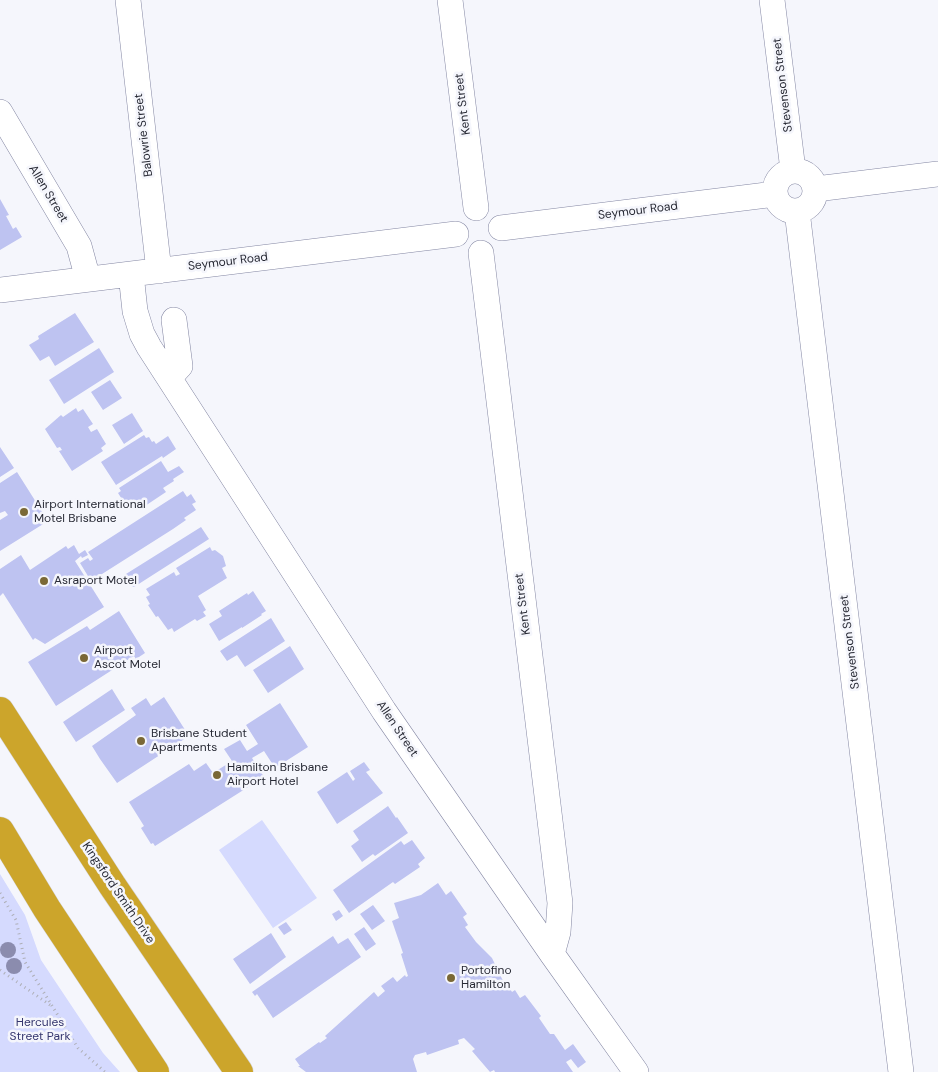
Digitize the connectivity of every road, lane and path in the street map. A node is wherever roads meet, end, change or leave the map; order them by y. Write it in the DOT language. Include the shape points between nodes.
graph roads {
  1 [pos="128,0"];
  2 [pos="450,0"];
  3 [pos="772,0"];
  4 [pos="0,112"];
  5 [pos="793,170"];
  6 [pos="938,174"];
  7 [pos="816,189"];
  8 [pos="775,194"];
  9 [pos="476,208"];
  10 [pos="797,211"];
  11 [pos="501,228"];
  12 [pos="456,234"];
  13 [pos="481,253"];
  14 [pos="160,271"];
  15 [pos="131,274"];
  16 [pos="88,279"];
  17 [pos="0,290"];
  18 [pos="174,320"];
  19 [pos="169,378"];
  20 [pos="0,711"];
  21 [pos="0,831"];
  22 [pos="0,893"];
  23 [pos="552,954"];
  24 [pos="0,970"];
  25 [pos="52,1007"];
  26 [pos="105,1072"];
  27 [pos="155,1072"];
  28 [pos="239,1072"];
  29 [pos="636,1072"];
  30 [pos="901,1072"];
  1 -- 14 [label="street, Balowrie Street"];
  2 -- 9 [label="street, Kent Street"];
  3 -- 5 [label="street, Stevenson Street"];
  4 -- 16 [label="street, Allen Street" via="79,246"];
  5 -- 7 [label="street" via="811,177"];
  5 -- 8 [label="street" via="777,181"];
  6 -- 7 [label="street"];
  7 -- 10 [label="street" via="809,206"];
  8 -- 10 [label="street" via="780,206"];
  8 -- 11 [label="street, Seymour Road"];
  9 -- 11 [label="street" via="490,211"];
  9 -- 12 [label="street" via="458,219"];
  10 -- 30 [label="street, Stevenson Street"];
  11 -- 13 [label="street" via="494,247"];
  12 -- 13 [label="street" via="468,250"];
  12 -- 14 [label="street, Seymour Road"];
  13 -- 23 [label="street, Kent Street" via="560,903 558,932"];
  14 -- 15 [label="street, Seymour Road"];
  15 -- 16 [label="street, Seymour Road"];
  15 -- 19 [label="street, Allen Street" via="135,311 142,334"];
  16 -- 17 [label="street, Seymour Road"];
  18 -- 19 [label="street" via="180,366"];
  19 -- 23 [label="street, Allen Street" via="384,711"];
  20 -- 28 [label="highway, Kingsford Smith Drive" via="117,893"];
  21 -- 27 [label="highway" via="47,909"];
  22 -- 25 [label="path" via="16,920 25,962"];
  23 -- 29 [label="street, Allen Street"];
  24 -- 25 [label="path"];
  25 -- 26 [label="path" via="78,1048"];
}
